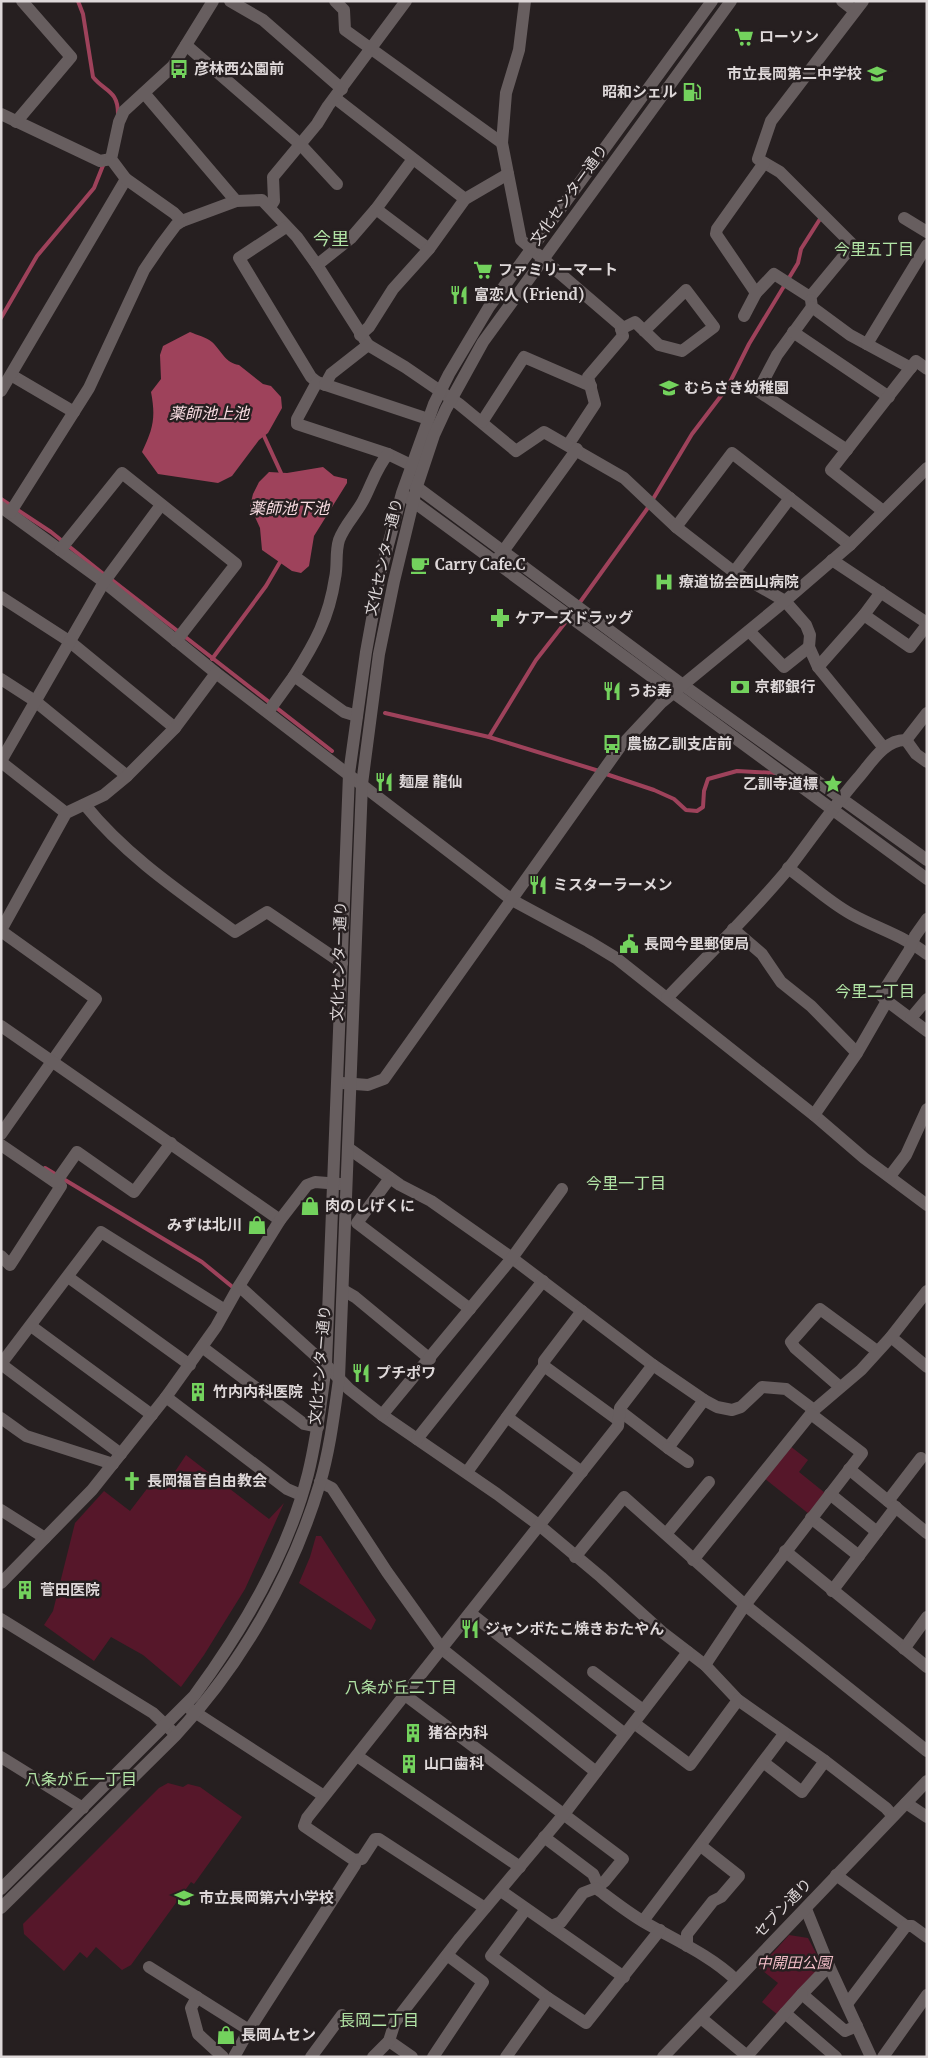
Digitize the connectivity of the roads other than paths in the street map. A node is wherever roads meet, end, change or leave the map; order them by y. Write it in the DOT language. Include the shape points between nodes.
graph roads {
  1 [pos="22,1"];
  2 [pos="213,1"];
  3 [pos="230,1"];
  4 [pos="335,1"];
  5 [pos="406,1"];
  6 [pos="525,1"];
  7 [pos="712,1"];
  8 [pos="731,1"];
  9 [pos="842,1"];
  10 [pos="859,6"];
  11 [pos="186,46"];
  12 [pos="371,50"];
  13 [pos="144,93"];
  14 [pos="338,94"];
  15 [pos="1,114"];
  16 [pos="16,122"];
  17 [pos="502,143"];
  18 [pos="300,144"];
  19 [pos="112,159"];
  20 [pos="413,159"];
  21 [pos="764,163"];
  22 [pos="508,174"];
  23 [pos="126,179"];
  24 [pos="337,184"];
  25 [pos="465,199"];
  26 [pos="236,202"];
  27 [pos="270,207"];
  28 [pos="376,209"];
  29 [pos="904,218"];
  30 [pos="182,221"];
  31 [pos="286,227"];
  32 [pos="927,232"];
  33 [pos="927,245"];
  34 [pos="429,249"];
  35 [pos="531,249"];
  36 [pos="543,260"];
  37 [pos="317,265"];
  38 [pos="756,294"];
  39 [pos="811,302"];
  40 [pos="744,316"];
  41 [pos="621,329"];
  42 [pos="644,332"];
  43 [pos="793,332"];
  44 [pos="360,334"];
  45 [pos="867,344"];
  46 [pos="368,345"];
  47 [pos="911,368"];
  48 [pos="927,369"];
  49 [pos="11,375"];
  50 [pos="321,383"];
  51 [pos="591,386"];
  52 [pos="1,391"];
  53 [pos="440,392"];
  54 [pos="889,397"];
  55 [pos="451,399"];
  56 [pos="74,412"];
  57 [pos="428,418"];
  58 [pos="482,422"];
  59 [pos="572,447"];
  60 [pos="847,450"];
  61 [pos="388,454"];
  62 [pos="416,468"];
  63 [pos="927,468"];
  64 [pos="412,483"];
  65 [pos="407,497"];
  66 [pos="790,498"];
  67 [pos="161,505"];
  68 [pos="10,508"];
  69 [pos="883,511"];
  70 [pos="676,527"];
  71 [pos="850,545"];
  72 [pos="63,546"];
  73 [pos="504,550"];
  74 [pos="832,560"];
  75 [pos="496,562"];
  76 [pos="734,572"];
  77 [pos="106,579"];
  78 [pos="881,592"];
  79 [pos="1,597"];
  80 [pos="785,601"];
  81 [pos="864,615"];
  82 [pos="927,624"];
  83 [pos="749,631"];
  84 [pos="179,637"];
  85 [pos="68,642"];
  86 [pos="809,647"];
  87 [pos="818,667"];
  88 [pos="216,673"];
  89 [pos="294,676"];
  90 [pos="1,679"];
  91 [pos="683,685"];
  92 [pos="672,693"];
  93 [pos="35,701"];
  94 [pos="272,707"];
  95 [pos="927,713"];
  96 [pos="357,716"];
  97 [pos="175,728"];
  98 [pos="906,740"];
  99 [pos="884,748"];
  100 [pos="1,762"];
  101 [pos="927,762"];
  102 [pos="349,774"];
  103 [pos="127,776"];
  104 [pos="362,784"];
  105 [pos="841,798"];
  106 [pos="85,805"];
  107 [pos="832,811"];
  108 [pos="66,813"];
  109 [pos="927,860"];
  110 [pos="788,868"];
  111 [pos="927,879"];
  112 [pos="512,900"];
  113 [pos="927,919"];
  114 [pos="733,929"];
  115 [pos="1,931"];
  116 [pos="912,942"];
  117 [pos="927,954"];
  118 [pos="342,963"];
  119 [pos="667,998"];
  120 [pos="927,999"];
  121 [pos="887,1001"];
  122 [pos="911,1018"];
  123 [pos="1,1026"];
  124 [pos="927,1031"];
  125 [pos="857,1053"];
  126 [pos="53,1062"];
  127 [pos="336,1083"];
  128 [pos="351,1084"];
  129 [pos="927,1109"];
  130 [pos="814,1115"];
  131 [pos="1,1134"];
  132 [pos="171,1143"];
  133 [pos="1,1145"];
  134 [pos="348,1148"];
  135 [pos="890,1176"];
  136 [pos="390,1178"];
  137 [pos="56,1182"];
  138 [pos="333,1184"];
  139 [pos="346,1184"];
  140 [pos="562,1189"];
  141 [pos="927,1205"];
  142 [pos="345,1216"];
  143 [pos="280,1220"];
  144 [pos="357,1223"];
  145 [pos="1,1256"];
  146 [pos="512,1258"];
  147 [pos="68,1277"];
  148 [pos="543,1281"];
  149 [pos="239,1286"];
  150 [pos="343,1290"];
  151 [pos="927,1291"];
  152 [pos="225,1310"];
  153 [pos="470,1310"];
  154 [pos="582,1311"];
  155 [pos="31,1326"];
  156 [pos="891,1337"];
  157 [pos="202,1347"];
  158 [pos="878,1351"];
  159 [pos="430,1358"];
  160 [pos="1,1364"];
  161 [pos="653,1364"];
  162 [pos="190,1365"];
  163 [pos="326,1365"];
  164 [pos="544,1366"];
  165 [pos="927,1367"];
  166 [pos="338,1379"];
  167 [pos="840,1387"];
  168 [pos="166,1397"];
  169 [pos="704,1400"];
  170 [pos="813,1412"];
  171 [pos="152,1415"];
  172 [pos="382,1415"];
  173 [pos="619,1416"];
  174 [pos="507,1417"];
  175 [pos="1,1418"];
  176 [pos="318,1427"];
  177 [pos="417,1439"];
  178 [pos="668,1448"];
  179 [pos="121,1454"];
  180 [pos="921,1458"];
  181 [pos="688,1462"];
  182 [pos="113,1464"];
  183 [pos="849,1469"];
  184 [pos="467,1472"];
  185 [pos="582,1472"];
  186 [pos="320,1482"];
  187 [pos="709,1482"];
  188 [pos="830,1494"];
  189 [pos="301,1495"];
  190 [pos="892,1504"];
  191 [pos="1,1510"];
  192 [pos="811,1518"];
  193 [pos="540,1526"];
  194 [pos="877,1532"];
  195 [pos="927,1533"];
  196 [pos="666,1534"];
  197 [pos="45,1538"];
  198 [pos="785,1551"];
  199 [pos="859,1556"];
  200 [pos="575,1557"];
  201 [pos="693,1560"];
  202 [pos="1,1583"];
  203 [pos="832,1591"];
  204 [pos="745,1605"];
  205 [pos="470,1613"];
  206 [pos="927,1617"];
  207 [pos="1,1619"];
  208 [pos="442,1649"];
  209 [pos="904,1649"];
  210 [pos="688,1652"];
  211 [pos="705,1664"];
  212 [pos="927,1667"];
  213 [pos="593,1672"];
  214 [pos="405,1695"];
  215 [pos="738,1700"];
  216 [pos="191,1710"];
  217 [pos="643,1710"];
  218 [pos="634,1723"];
  219 [pos="172,1730"];
  220 [pos="625,1734"];
  221 [pos="784,1734"];
  222 [pos="927,1751"];
  223 [pos="1,1756"];
  224 [pos="357,1756"];
  225 [pos="825,1761"];
  226 [pos="763,1762"];
  227 [pos="596,1772"];
  228 [pos="927,1781"];
  229 [pos="324,1796"];
  230 [pos="906,1803"];
  231 [pos="83,1808"];
  232 [pos="564,1814"];
  233 [pos="893,1816"];
  234 [pos="927,1817"];
  235 [pos="544,1837"];
  236 [pos="701,1846"];
  237 [pos="354,1860"];
  238 [pos="520,1867"];
  239 [pos="836,1876"];
  240 [pos="3,1884"];
  241 [pos="597,1887"];
  242 [pos="500,1890"];
  243 [pos="17,1893"];
  244 [pos="1,1908"];
  245 [pos="485,1908"];
  246 [pos="526,1909"];
  247 [pos="806,1909"];
  248 [pos="643,1921"];
  249 [pos="551,1926"];
  250 [pos="906,1926"];
  251 [pos="660,1930"];
  252 [pos="927,1937"];
  253 [pos="687,1946"];
  254 [pos="447,1955"];
  255 [pos="829,1966"];
  256 [pos="149,1967"];
  257 [pos="624,1977"];
  258 [pos="736,1980"];
  259 [pos="802,1994"];
  260 [pos="927,1995"];
  261 [pos="197,1997"];
  262 [pos="548,1998"];
  263 [pos="847,2004"];
  264 [pos="784,2014"];
  265 [pos="342,2015"];
  266 [pos="701,2018"];
  267 [pos="857,2026"];
  268 [pos="249,2030"];
  269 [pos="389,2041"];
  270 [pos="747,2056"];
  271 [pos="223,2057"];
  272 [pos="234,2057"];
  273 [pos="311,2057"];
  274 [pos="373,2057"];
  275 [pos="412,2057"];
  276 [pos="432,2057"];
  277 [pos="506,2057"];
  278 [pos="664,2057"];
  279 [pos="836,2057"];
  280 [pos="872,2057"];
  281 [pos="882,2057"];
  1 -- 16 [label="street" via="71,57"];
  2 -- 11 [label="street"];
  3 -- 14 [label="street" via="263,20"];
  4 -- 12 [label="street" via="344,10 345,30"];
  5 -- 12 [label="street"];
  6 -- 17 [label="street" via="519,50 506,93"];
  7 -- 35 [label="street, 文化センター通り"];
  8 -- 36 [label="street, 文化センター通り"];
  9 -- 10 [label="street"];
  10 -- 21 [label="street" via="771,121 758,159"];
  11 -- 13 [label="street" via="174,66"];
  11 -- 18 [label="street"];
  12 -- 14 [label="street"];
  12 -- 17 [label="street"];
  13 -- 19 [label="street" via="121,117"];
  13 -- 26 [label="street"];
  14 -- 18 [label="street"];
  14 -- 20 [label="street"];
  15 -- 16 [label="street"];
  16 -- 19 [label="street" via="100,161"];
  17 -- 22 [label="street"];
  18 -- 24 [label="street"];
  18 -- 27 [label="street" via="273,177 274,201"];
  19 -- 23 [label="street"];
  20 -- 25 [label="street"];
  20 -- 28 [label="street"];
  21 -- 38 [label="street" via="716,234"];
  21 -- 39 [label="street" via="780,172 853,244"];
  22 -- 25 [label="street"];
  22 -- 35 [label="street" via="521,240"];
  23 -- 30 [label="street"];
  23 -- 49 [label="street"];
  25 -- 34 [label="street"];
  26 -- 27 [label="street" via="262,200"];
  26 -- 30 [label="street"];
  27 -- 31 [label="street"];
  28 -- 34 [label="street"];
  28 -- 37 [label="street" via="351,238"];
  29 -- 32 [label="street"];
  30 -- 56 [label="street" via="144,270 89,388"];
  31 -- 37 [label="street" via="298,237"];
  31 -- 50 [label="street" via="239,258 311,377"];
  33 -- 45 [label="street"];
  34 -- 44 [label="street" via="393,289 369,328"];
  35 -- 36 [label="street"];
  35 -- 53 [label="street, 文化センター通り" via="489,307"];
  36 -- 41 [label="street"];
  36 -- 55 [label="street, 文化センター通り" via="483,342"];
  37 -- 44 [label="street"];
  38 -- 39 [label="street" via="774,274"];
  38 -- 40 [label="street"];
  39 -- 43 [label="street"];
  39 -- 45 [label="street" via="850,335"];
  41 -- 42 [label="street" via="634,322"];
  41 -- 51 [label="street" via="623,336 588,377"];
  42 -- 42 [label="street" via="659,345 682,351 714,327 686,290"];
  43 -- 54 [label="street"];
  43 -- 60 [label="street" via="758,391"];
  44 -- 46 [label="street"];
  45 -- 47 [label="street"];
  46 -- 50 [label="street"];
  46 -- 53 [label="street"];
  47 -- 48 [label="street" via="916,361"];
  47 -- 54 [label="street"];
  49 -- 52 [label="street"];
  49 -- 56 [label="street"];
  50 -- 57 [label="street"];
  50 -- 61 [label="street" via="297,418 297,424"];
  51 -- 58 [label="street" via="524,356"];
  51 -- 59 [label="street" via="595,404"];
  53 -- 55 [label="street"];
  53 -- 57 [label="street, 文化センター通り"];
  54 -- 60 [label="street"];
  55 -- 58 [label="street"];
  55 -- 62 [label="street, 文化センター通り"];
  56 -- 68 [label="street"];
  57 -- 62 [label="street, 文化センター通り"];
  58 -- 59 [label="street" via="516,451 544,432"];
  59 -- 70 [label="street" via="624,478"];
  59 -- 73 [label="street"];
  60 -- 69 [label="street" via="831,470"];
  61 -- 62 [label="street"];
  61 -- 89 [label="street" via="339,539 330,607 316,643"];
  62 -- 64 [label="street, 文化センター通り"];
  63 -- 69 [label="street"];
  64 -- 65 [label="street, 文化センター通り"];
  64 -- 73 [label="street"];
  65 -- 75 [label="street"];
  65 -- 96 [label="street, 文化センター通り" via="380,575"];
  65 -- 104 [label="street, 文化センター通り" via="379,654"];
  66 -- 70 [label="street" via="732,453"];
  66 -- 71 [label="street"];
  66 -- 76 [label="street"];
  67 -- 72 [label="street" via="122,473"];
  67 -- 77 [label="street"];
  67 -- 84 [label="street" via="236,564"];
  68 -- 72 [label="street"];
  69 -- 71 [label="street"];
  70 -- 76 [label="street"];
  71 -- 74 [label="street"];
  72 -- 77 [label="street"];
  73 -- 75 [label="street"];
  73 -- 91 [label="street"];
  74 -- 78 [label="street"];
  74 -- 80 [label="street"];
  75 -- 92 [label="street"];
  76 -- 80 [label="street"];
  77 -- 84 [label="street"];
  77 -- 85 [label="street"];
  78 -- 81 [label="street"];
  78 -- 82 [label="street"];
  79 -- 85 [label="street"];
  80 -- 83 [label="street"];
  80 -- 86 [label="street" via="806,625 810,635"];
  81 -- 82 [label="street" via="910,647"];
  81 -- 87 [label="street"];
  83 -- 86 [label="street" via="784,667"];
  83 -- 91 [label="street"];
  84 -- 88 [label="street"];
  85 -- 93 [label="street"];
  85 -- 97 [label="street"];
  86 -- 87 [label="street"];
  87 -- 99 [label="street"];
  88 -- 94 [label="street"];
  88 -- 97 [label="street"];
  89 -- 94 [label="street"];
  89 -- 96 [label="street" via="344,712"];
  90 -- 93 [label="street"];
  91 -- 92 [label="street"];
  91 -- 105 [label="street"];
  92 -- 107 [label="street"];
  92 -- 112 [label="street" via="620,747"];
  93 -- 100 [label="street"];
  93 -- 103 [label="street"];
  94 -- 102 [label="street"];
  95 -- 98 [label="street"];
  96 -- 102 [label="street, 文化センター通り"];
  97 -- 103 [label="street"];
  98 -- 99 [label="street"];
  98 -- 101 [label="street"];
  99 -- 105 [label="street"];
  100 -- 108 [label="street"];
  102 -- 104 [label="street"];
  102 -- 118 [label="street, 文化センター通り"];
  103 -- 106 [label="street" via="104,795"];
  104 -- 112 [label="street"];
  104 -- 128 [label="street, 文化センター通り"];
  105 -- 107 [label="street"];
  105 -- 109 [label="street"];
  106 -- 108 [label="street"];
  106 -- 118 [label="street" via="111,834 167,882 235,932 267,912"];
  107 -- 110 [label="street"];
  107 -- 111 [label="street"];
  108 -- 115 [label="street"];
  110 -- 114 [label="street"];
  110 -- 116 [label="street" via="848,912"];
  112 -- 119 [label="street" via="609,954"];
  112 -- 128 [label="street" via="384,1079 368,1085"];
  113 -- 116 [label="street"];
  114 -- 119 [label="street"];
  114 -- 125 [label="street" via="762,954 781,982 811,1006"];
  115 -- 126 [label="street" via="96,999"];
  116 -- 117 [label="street"];
  116 -- 121 [label="street" via="881,995"];
  118 -- 127 [label="street, 文化センター通り"];
  119 -- 130 [label="street"];
  120 -- 122 [label="street"];
  121 -- 122 [label="street"];
  121 -- 125 [label="street"];
  122 -- 124 [label="street"];
  123 -- 126 [label="street"];
  125 -- 130 [label="street"];
  126 -- 131 [label="street"];
  126 -- 132 [label="street"];
  127 -- 128 [label="street"];
  127 -- 138 [label="street, 文化センター通り"];
  128 -- 134 [label="street, 文化センター通り"];
  129 -- 135 [label="street" via="906,1155"];
  130 -- 135 [label="street"];
  132 -- 137 [label="street" via="134,1192 77,1152"];
  132 -- 143 [label="street"];
  133 -- 137 [label="street"];
  134 -- 136 [label="street"];
  134 -- 139 [label="street, 文化センター通り"];
  135 -- 141 [label="street"];
  136 -- 144 [label="street"];
  136 -- 146 [label="street" via="431,1201"];
  137 -- 145 [label="street" via="61,1186 10,1265"];
  138 -- 139 [label="street"];
  138 -- 143 [label="street" via="314,1182 307,1185"];
  138 -- 163 [label="street, 文化センター通り"];
  139 -- 142 [label="street, 文化センター通り"];
  140 -- 146 [label="street"];
  142 -- 144 [label="street"];
  142 -- 150 [label="street, 文化センター通り"];
  143 -- 149 [label="street"];
  144 -- 153 [label="street"];
  146 -- 148 [label="street"];
  146 -- 153 [label="street"];
  147 -- 152 [label="street" via="101,1232"];
  147 -- 155 [label="street"];
  147 -- 162 [label="street"];
  148 -- 154 [label="street"];
  148 -- 177 [label="street"];
  149 -- 152 [label="street"];
  149 -- 163 [label="street"];
  150 -- 159 [label="street"];
  150 -- 166 [label="street, 文化センター通り"];
  151 -- 156 [label="street"];
  152 -- 157 [label="street"];
  153 -- 159 [label="street"];
  154 -- 161 [label="street"];
  154 -- 164 [label="street" via="544,1361"];
  155 -- 160 [label="street"];
  155 -- 171 [label="street"];
  156 -- 158 [label="street"];
  156 -- 165 [label="street"];
  157 -- 162 [label="street"];
  157 -- 176 [label="street" via="304,1424"];
  158 -- 167 [label="street"];
  158 -- 167 [label="street" via="820,1309 791,1342"];
  159 -- 172 [label="street"];
  160 -- 179 [label="street"];
  161 -- 169 [label="street"];
  161 -- 173 [label="street" via="620,1408"];
  162 -- 168 [label="street"];
  163 -- 166 [label="street"];
  163 -- 176 [label="street, 文化センター通り"];
  164 -- 173 [label="street"];
  164 -- 174 [label="street"];
  166 -- 172 [label="street"];
  166 -- 186 [label="street, 文化センター通り"];
  167 -- 170 [label="street"];
  168 -- 171 [label="street"];
  168 -- 189 [label="street" via="288,1489"];
  169 -- 170 [label="street" via="732,1410 741,1407 762,1387 786,1389"];
  169 -- 178 [label="street"];
  170 -- 183 [label="street" via="862,1452"];
  170 -- 201 [label="street"];
  171 -- 179 [label="street"];
  172 -- 177 [label="street"];
  173 -- 178 [label="street"];
  173 -- 185 [label="street" via="618,1426"];
  174 -- 184 [label="street"];
  174 -- 185 [label="street"];
  175 -- 182 [label="street" via="26,1436"];
  176 -- 189 [label="street, 文化センター通り"];
  177 -- 184 [label="street"];
  178 -- 181 [label="street"];
  179 -- 182 [label="street"];
  180 -- 190 [label="street"];
  182 -- 197 [label="street"];
  183 -- 188 [label="street"];
  183 -- 190 [label="street"];
  184 -- 193 [label="street"];
  185 -- 193 [label="street"];
  186 -- 208 [label="street" via="332,1488"];
  186 -- 216 [label="street, 文化センター通り" via="291,1561 268,1605 224,1678"];
  187 -- 196 [label="street"];
  188 -- 192 [label="street"];
  188 -- 194 [label="street"];
  189 -- 216 [label="street, 文化センター通り" via="279,1554 256,1600"];
  190 -- 194 [label="street"];
  190 -- 195 [label="street"];
  191 -- 197 [label="street"];
  192 -- 198 [label="street"];
  192 -- 199 [label="street"];
  193 -- 200 [label="street"];
  193 -- 205 [label="street"];
  194 -- 199 [label="street"];
  196 -- 200 [label="street" via="624,1497"];
  196 -- 201 [label="street"];
  197 -- 202 [label="street"];
  198 -- 203 [label="street"];
  198 -- 204 [label="street"];
  199 -- 203 [label="street"];
  200 -- 210 [label="street"];
  201 -- 204 [label="street"];
  203 -- 209 [label="street"];
  204 -- 211 [label="street"];
  204 -- 222 [label="street"];
  205 -- 208 [label="street"];
  205 -- 220 [label="street"];
  206 -- 209 [label="street"];
  207 -- 219 [label="street" via="153,1713"];
  208 -- 214 [label="street"];
  208 -- 227 [label="street"];
  209 -- 212 [label="street"];
  210 -- 211 [label="street"];
  210 -- 217 [label="street"];
  211 -- 215 [label="street"];
  213 -- 217 [label="street"];
  214 -- 224 [label="street"];
  214 -- 232 [label="street"];
  215 -- 218 [label="street" via="690,1765"];
  215 -- 221 [label="street"];
  216 -- 219 [label="street, 文化センター通り"];
  216 -- 229 [label="street"];
  217 -- 218 [label="street"];
  218 -- 220 [label="street"];
  219 -- 231 [label="street, 文化センター通り"];
  219 -- 243 [label="street, 文化センター通り"];
  220 -- 227 [label="street"];
  221 -- 225 [label="street"];
  221 -- 226 [label="street"];
  223 -- 231 [label="street"];
  224 -- 229 [label="street"];
  224 -- 238 [label="street"];
  225 -- 226 [label="street" via="802,1792"];
  225 -- 233 [label="street"];
  226 -- 236 [label="street"];
  227 -- 232 [label="street"];
  228 -- 230 [label="street, セブン通り"];
  229 -- 237 [label="street" via="304,1826"];
  230 -- 233 [label="street, セブン通り"];
  230 -- 234 [label="street"];
  231 -- 240 [label="street, 文化センター通り"];
  232 -- 235 [label="street"];
  232 -- 241 [label="street" via="623,1859 606,1881"];
  233 -- 239 [label="street, セブン通り"];
  235 -- 238 [label="street"];
  235 -- 241 [label="street" via="593,1874"];
  236 -- 248 [label="street"];
  236 -- 253 [label="street" via="739,1876 721,1897 713,1901 687,1934"];
  237 -- 245 [label="street" via="362,1858 379,1839"];
  237 -- 268 [label="street" via="355,1866"];
  238 -- 242 [label="street"];
  239 -- 247 [label="street, セブン通り"];
  239 -- 250 [label="street"];
  240 -- 243 [label="street"];
  241 -- 248 [label="street"];
  241 -- 249 [label="street" via="584,1894 561,1922"];
  242 -- 245 [label="street"];
  242 -- 246 [label="street"];
  243 -- 244 [label="street, 文化センター通り"];
  245 -- 254 [label="street"];
  246 -- 249 [label="street"];
  246 -- 262 [label="street" via="491,1956"];
  247 -- 255 [label="street"];
  247 -- 258 [label="street, セブン通り"];
  248 -- 251 [label="street"];
  249 -- 257 [label="street"];
  250 -- 252 [label="street" via="912,1926"];
  250 -- 263 [label="street"];
  251 -- 253 [label="street"];
  251 -- 257 [label="street"];
  253 -- 258 [label="street"];
  254 -- 269 [label="street" via="395,2022"];
  254 -- 276 [label="street" via="483,1982"];
  255 -- 259 [label="street"];
  255 -- 263 [label="street"];
  256 -- 261 [label="street"];
  257 -- 262 [label="street" via="586,2024"];
  258 -- 266 [label="street, セブン通り"];
  259 -- 264 [label="street"];
  259 -- 267 [label="street" via="845,2031"];
  260 -- 281 [label="street"];
  261 -- 268 [label="street"];
  261 -- 271 [label="street" via="191,2008 198,2034"];
  262 -- 277 [label="street"];
  263 -- 267 [label="street"];
  264 -- 270 [label="street"];
  264 -- 279 [label="street"];
  265 -- 273 [label="street"];
  266 -- 270 [label="street"];
  266 -- 278 [label="street, セブン通り"];
  267 -- 280 [label="street"];
  268 -- 272 [label="street"];
  269 -- 274 [label="street"];
  269 -- 275 [label="street"];
}
